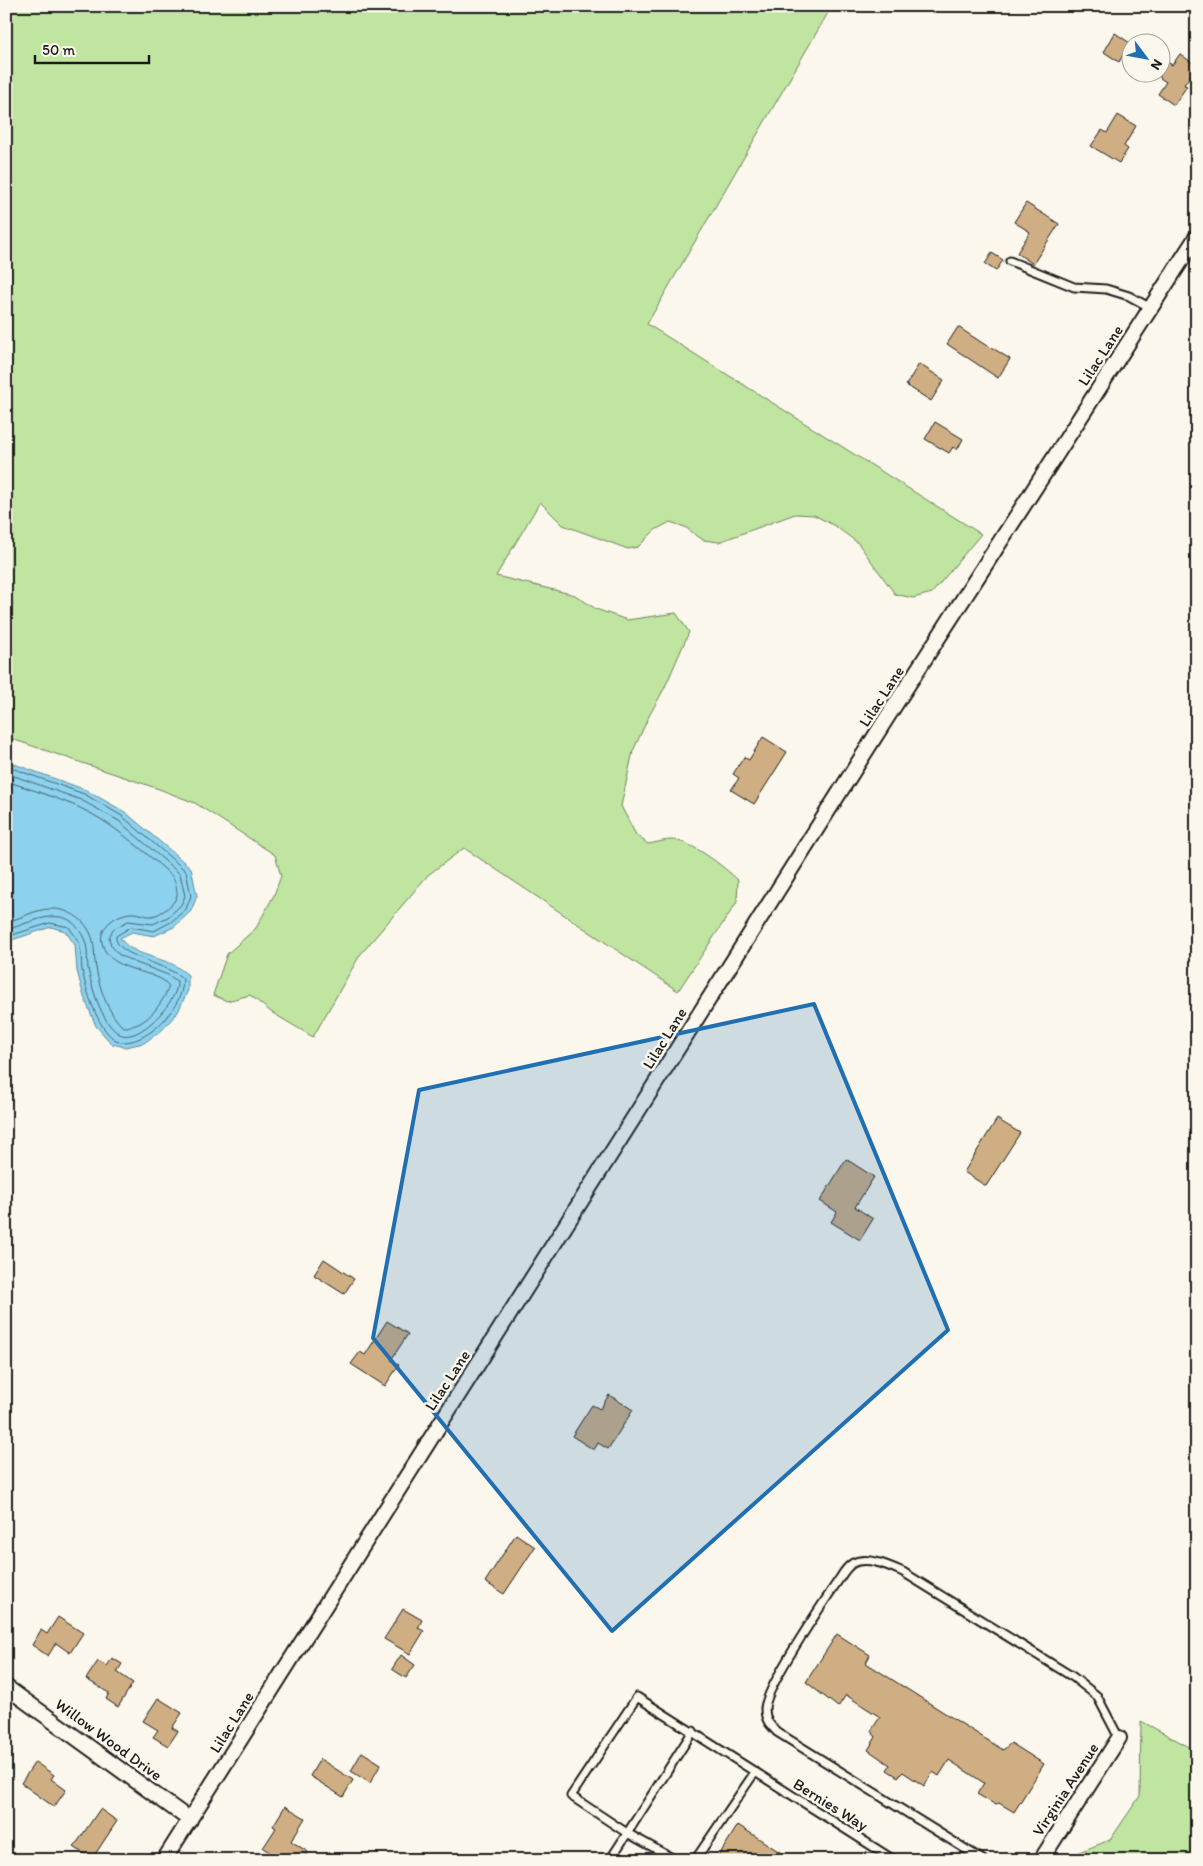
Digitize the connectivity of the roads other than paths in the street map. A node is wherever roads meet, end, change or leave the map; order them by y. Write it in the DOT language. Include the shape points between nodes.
graph roads {
  1 [pos="1197,236"];
  2 [pos="1010,261"];
  3 [pos="1151,308"];
  4 [pos="6,1687"];
  5 [pos="693,1731"];
  6 [pos="1119,1738"];
  7 [pos="754,1772"];
  8 [pos="190,1820"];
  9 [pos="627,1833"];
  10 [pos="164,1860"];
  11 [pos="610,1860"];
  12 [pos="676,1860"];
  13 [pos="695,1860"];
  14 [pos="894,1860"];
  15 [pos="983,1860"];
  16 [pos="1041,1860"];
  1 -- 3 [label="street, Lilac Lane"];
  2 -- 3 [label="lane" via="1074,287 1106,289 1129,296"];
  3 -- 8 [label="street, Lilac Lane" via="893,708"];
  4 -- 8 [label="street, Willow Wood Drive"];
  5 -- 7 [label="lane, Bernies Way"];
  5 -- 9 [label="lane"];
  5 -- 9 [label="lane, Bernies Way" via="637,1697 571,1796"];
  6 -- 15 [label="lane" via="1097,1696 1073,1678 903,1572 885,1564 860,1561 852,1564 772,1686 764,1708 768,1724"];
  6 -- 16 [label="street, Virginia Avenue"];
  7 -- 13 [label="lane"];
  7 -- 14 [label="lane, Bernies Way"];
  8 -- 10 [label="street, Lilac Lane"];
  9 -- 11 [label="lane"];
  9 -- 12 [label="lane"];
}
